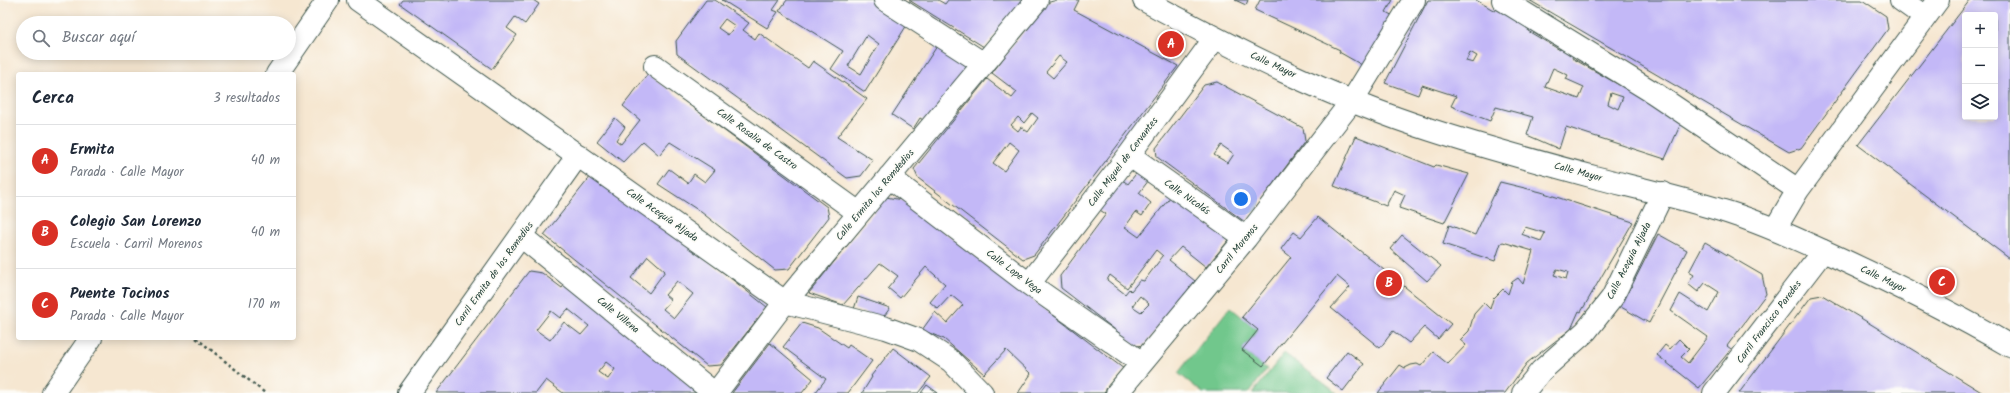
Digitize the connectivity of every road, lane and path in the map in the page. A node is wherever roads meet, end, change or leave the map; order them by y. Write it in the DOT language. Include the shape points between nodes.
graph roads {
  1 [pos="328,0"];
  2 [pos="885,0"];
  3 [pos="1037,0"];
  4 [pos="1144,0"];
  5 [pos="1414,0"];
  6 [pos="1503,0"];
  7 [pos="1900,0"];
  8 [pos="1938,0"];
  9 [pos="371,3"];
  10 [pos="1925,17"];
  11 [pos="1215,38"];
  12 [pos="296,46"];
  13 [pos="286,60"];
  14 [pos="984,64"];
  15 [pos="655,66"];
  16 [pos="277,72"];
  17 [pos="1352,101"];
  18 [pos="578,155"];
  19 [pos="1129,156"];
  20 [pos="889,177"];
  21 [pos="1798,190"];
  22 [pos="1663,193"];
  23 [pos="859,213"];
  24 [pos="1775,229"];
  25 [pos="521,236"];
  26 [pos="1246,238"];
  27 [pos="1823,251"];
  28 [pos="1029,284"];
  29 [pos="785,302"];
  30 [pos="90,340"];
  31 [pos="199,340"];
  32 [pos="2010,346"];
  33 [pos="1142,363"];
  34 [pos="53,393"];
  35 [pos="265,393"];
  36 [pos="408,393"];
  37 [pos="715,393"];
  38 [pos="982,393"];
  39 [pos="1117,393"];
  40 [pos="1523,393"];
  41 [pos="1714,393"];
  1 -- 12 [label="street"];
  2 -- 14 [label="street"];
  3 -- 14 [label="street, Calle Ermita los Remdedios"];
  4 -- 11 [label="street, Calle Mayor"];
  5 -- 17 [label="street, Carril Morenos"];
  6 -- 21 [label="street" via="1654,93"];
  7 -- 10 [label="street"];
  8 -- 10 [label="street"];
  9 -- 18 [label="street, Calle Acequía Aljada"];
  10 -- 21 [label="street"];
  11 -- 17 [label="street, Calle Mayor"];
  11 -- 19 [label="street, Calle Miguel de Cervantes"];
  13 -- 16 [label="street"];
  14 -- 20 [label="street, Calle Ermita los Remdedios"];
  15 -- 23 [label="street, Calle Rosalia de Castro"];
  17 -- 22 [label="street, Calle Mayor" via="1431,130 1591,176"];
  17 -- 26 [label="street, Carril Morenos"];
  18 -- 25 [label="street, Carril Ermita de los Remedios"];
  18 -- 29 [label="street, Calle Acequía Aljada"];
  19 -- 26 [label="street, Calle Nicolás"];
  19 -- 28 [label="street, Calle Miguel de Cervantes"];
  20 -- 23 [label="street, Calle Ermita los Remdedios"];
  20 -- 28 [label="street, Calle Lope Vega"];
  21 -- 24 [label="street"];
  22 -- 24 [label="street, Calle Mayor"];
  22 -- 40 [label="street, Calle Acequía Aljada" via="1612,298 1586,331 1541,371"];
  23 -- 29 [label="street, Calle Ermita los Remdedios"];
  24 -- 27 [label="street, Calle Mayor"];
  25 -- 36 [label="street, Carril Ermita de los Remedios"];
  25 -- 37 [label="street, Calle Villena"];
  26 -- 33 [label="street, Carril Morenos"];
  27 -- 32 [label="street, Calle Mayor" via="1926,300"];
  27 -- 41 [label="street, Carril Francisco Paredes"];
  28 -- 33 [label="street, Calle Lope Vega"];
  29 -- 37 [label="street, Calle Ermita los Remdedios"];
  29 -- 38 [label="street, Calle Acequía Aljada" via="886,328 919,340 950,360"];
  30 -- 34 [label="street"];
  31 -- 35 [label="path"];
  33 -- 39 [label="street, Carril Morenos"];
}
